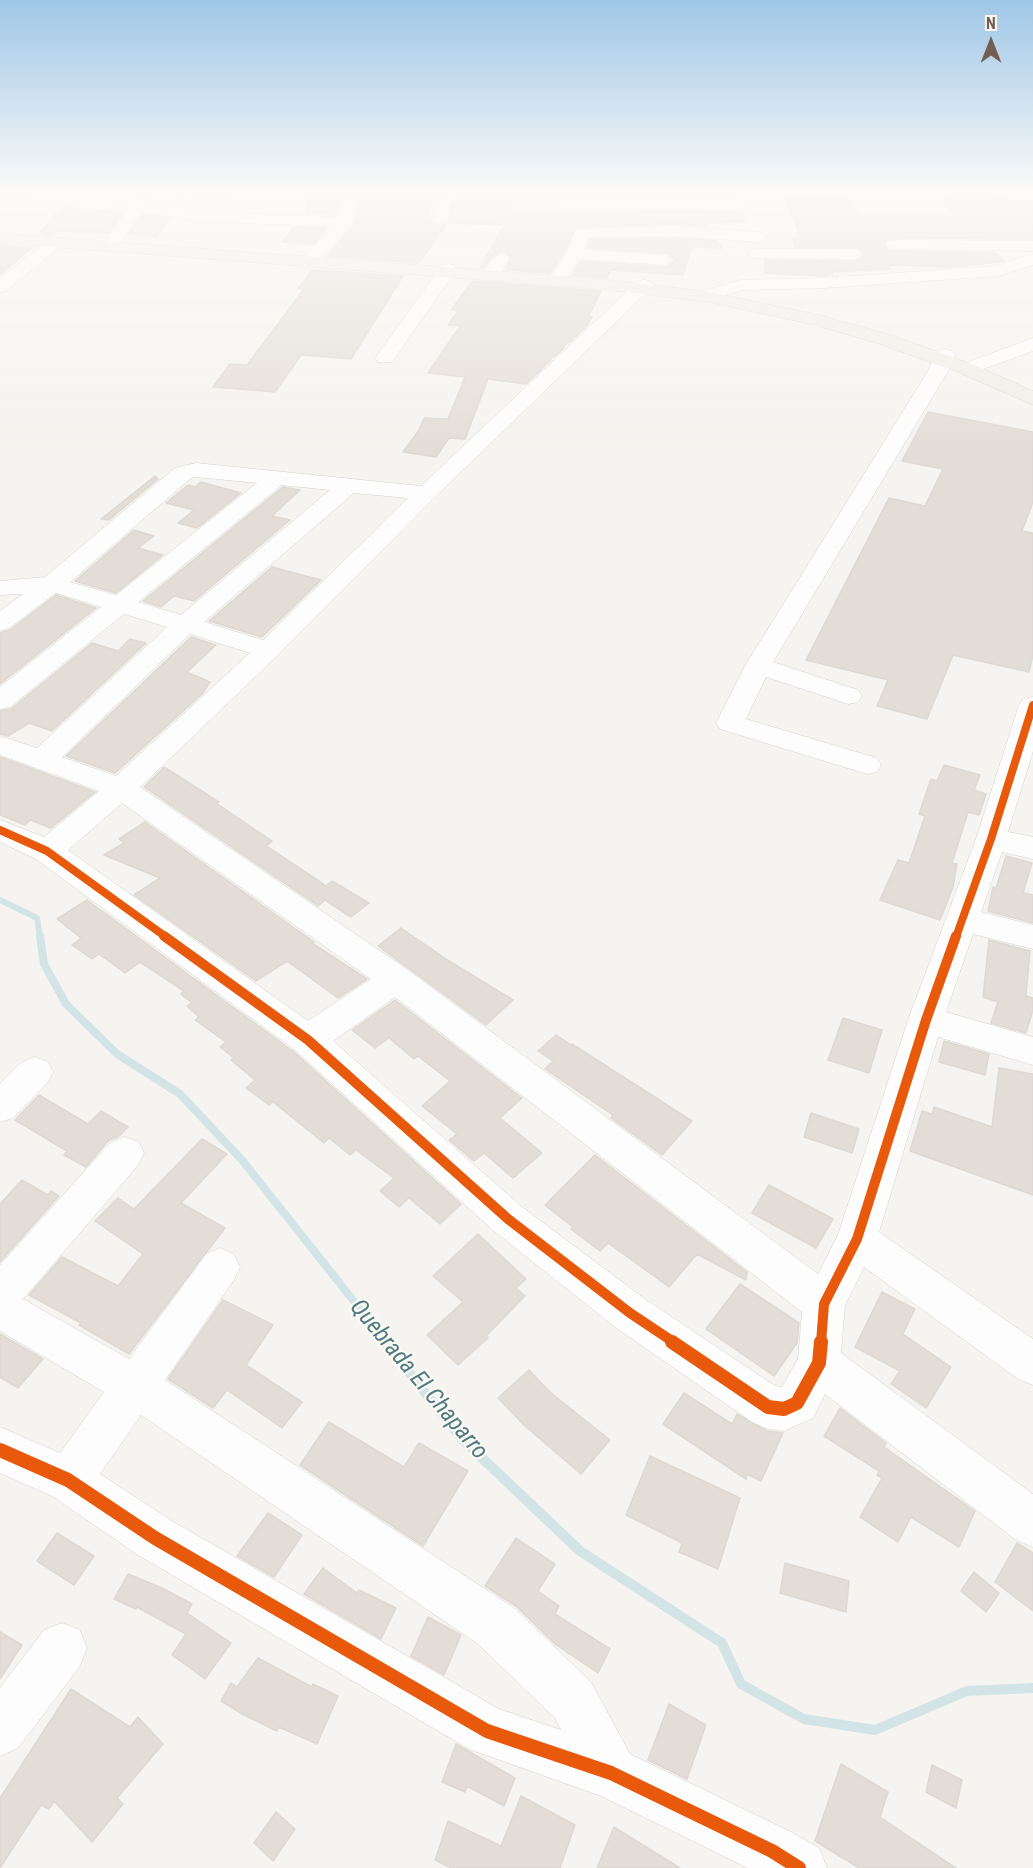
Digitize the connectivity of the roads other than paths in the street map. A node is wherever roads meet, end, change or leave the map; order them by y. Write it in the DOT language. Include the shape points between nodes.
graph roads {
  1 [pos="440,279"];
  2 [pos="559,279"];
  3 [pos="744,279"];
  4 [pos="890,279"];
  5 [pos="741,285"];
  6 [pos="643,286"];
  7 [pos="713,294"];
  8 [pos="760,302"];
  9 [pos="1033,344"];
  10 [pos="945,357"];
  11 [pos="385,358"];
  12 [pos="970,368"];
  13 [pos="1033,394"];
  14 [pos="1033,399"];
  15 [pos="278,477"];
  16 [pos="351,484"];
  17 [pos="426,493"];
  18 [pos="52,584"];
  19 [pos="0,588"];
  20 [pos="119,605"];
  21 [pos="0,623"];
  22 [pos="184,626"];
  23 [pos="268,650"];
  24 [pos="758,666"];
  25 [pos="848,696"];
  26 [pos="0,701"];
  27 [pos="1033,705"];
  28 [pos="0,746"];
  29 [pos="41,760"];
  30 [pos="1024,762"];
  31 [pos="867,765"];
  32 [pos="121,788"];
  33 [pos="0,831"];
  34 [pos="991,839"];
  35 [pos="1033,849"];
  36 [pos="47,851"];
  37 [pos="962,919"];
  38 [pos="1033,937"];
  39 [pos="396,979"];
  40 [pos="926,1020"];
  41 [pos="308,1040"];
  42 [pos="1033,1051"];
  43 [pos="34,1072"];
  44 [pos="0,1107"];
  45 [pos="125,1153"];
  46 [pos="857,1239"];
  47 [pos="220,1267"];
  48 [pos="0,1294"];
  49 [pos="824,1304"];
  50 [pos="0,1308"];
  51 [pos="819,1363"];
  52 [pos="1033,1364"];
  53 [pos="135,1386"];
  54 [pos="0,1450"];
  55 [pos="68,1480"];
  56 [pos="1033,1523"];
  57 [pos="62,1648"];
  58 [pos="0,1730"];
  59 [pos="611,1773"];
  60 [pos="799,1868"];
  1 -- 11 [label="street"];
  2 -- 6 [label="main road"];
  3 -- 5 [label="street"];
  4 -- 5 [label="street"];
  5 -- 7 [label="street"];
  5 -- 8 [label="street"];
  6 -- 7 [label="main road"];
  6 -- 10 [label="main road" via="808,318"];
  6 -- 17 [label="street"];
  7 -- 8 [label="main road"];
  8 -- 10 [label="main road"];
  9 -- 12 [label="street"];
  10 -- 12 [label="main road"];
  10 -- 24 [label="street"];
  12 -- 13 [label="main road"];
  12 -- 14 [label="main road"];
  15 -- 16 [label="street"];
  15 -- 18 [label="street" via="196,470 183,473"];
  15 -- 20 [label="street"];
  16 -- 17 [label="street"];
  16 -- 22 [label="street"];
  17 -- 23 [label="street"];
  18 -- 19 [label="street"];
  18 -- 20 [label="street"];
  18 -- 21 [label="street"];
  20 -- 22 [label="street"];
  20 -- 26 [label="street"];
  22 -- 23 [label="street"];
  22 -- 29 [label="street"];
  23 -- 32 [label="street"];
  24 -- 25 [label="street"];
  24 -- 31 [label="street" via="729,723"];
  27 -- 30 [label="street"];
  28 -- 29 [label="street"];
  29 -- 32 [label="street"];
  30 -- 34 [label="street"];
  32 -- 36 [label="street"];
  32 -- 39 [label="street"];
  33 -- 36 [label="street"];
  34 -- 35 [label="street"];
  34 -- 37 [label="street"];
  36 -- 41 [label="street"];
  37 -- 38 [label="street"];
  37 -- 40 [label="street"];
  39 -- 41 [label="street"];
  39 -- 49 [label="street"];
  40 -- 42 [label="street"];
  40 -- 46 [label="street"];
  41 -- 51 [label="street" via="508,1219 630,1313 768,1407 784,1409 797,1403"];
  43 -- 44 [label="street"];
  45 -- 48 [label="street"];
  46 -- 49 [label="street"];
  46 -- 52 [label="street"];
  47 -- 53 [label="street"];
  49 -- 51 [label="street"];
  50 -- 53 [label="street"];
  51 -- 56 [label="street"];
  53 -- 55 [label="street"];
  53 -- 59 [label="street" via="496,1626 573,1700"];
  54 -- 55 [label="street"];
  55 -- 59 [label="street" via="154,1538 487,1731"];
  57 -- 58 [label="street"];
  59 -- 60 [label="street"];
}
